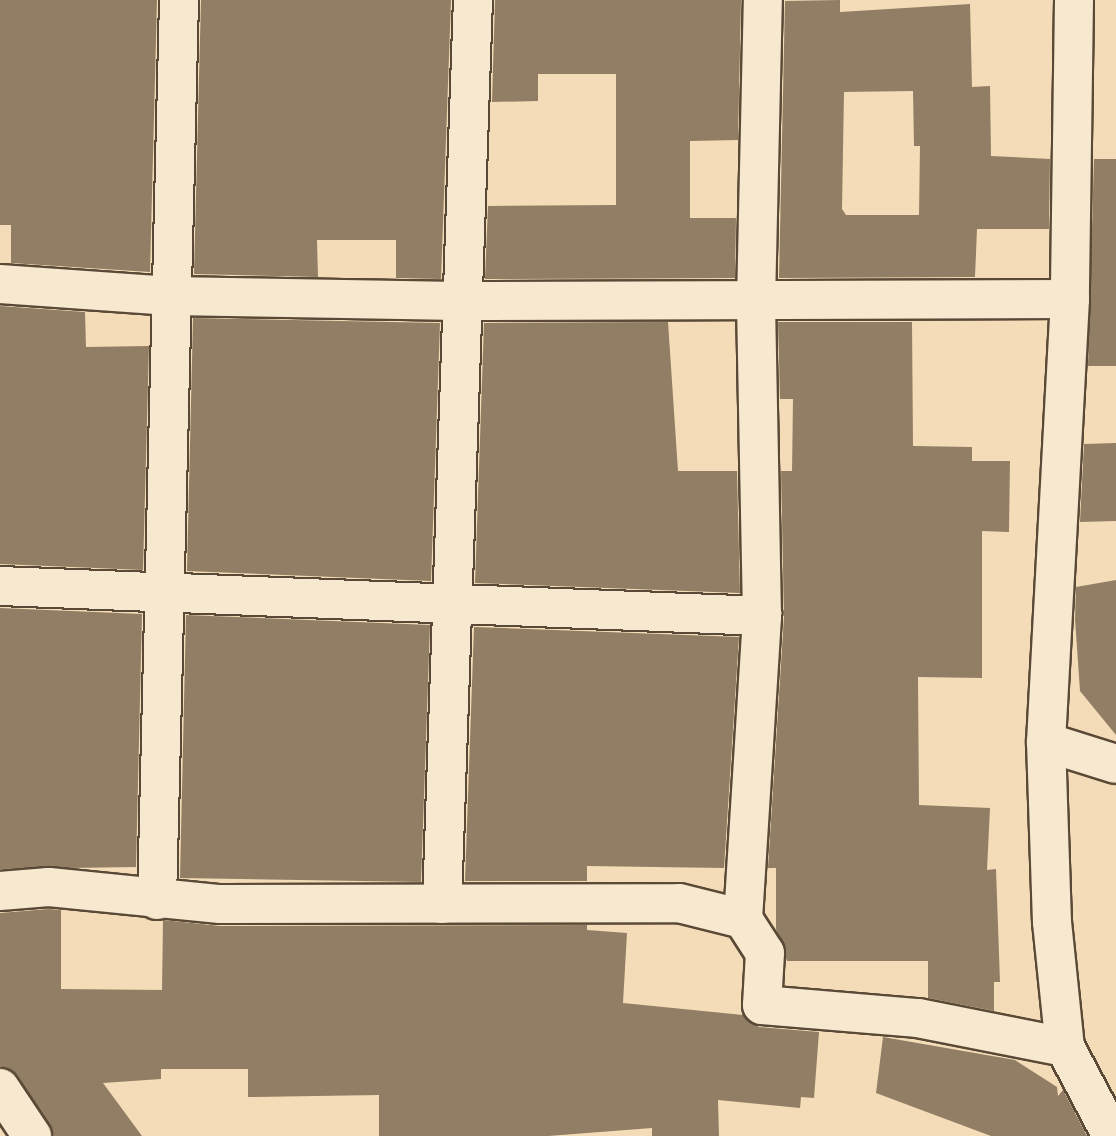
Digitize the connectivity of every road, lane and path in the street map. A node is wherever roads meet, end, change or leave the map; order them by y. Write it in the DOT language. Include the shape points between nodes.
graph roads {
  1 [pos="179,0"];
  2 [pos="473,0"];
  3 [pos="763,0"];
  4 [pos="1074,0"];
  5 [pos="0,284"];
  6 [pos="171,296"];
  7 [pos="1070,299"];
  8 [pos="459,301"];
  9 [pos="756,302"];
  10 [pos="0,586"];
  11 [pos="161,590"];
  12 [pos="452,608"];
  13 [pos="762,616"];
  14 [pos="1046,742"];
  15 [pos="1116,764"];
  16 [pos="0,891"];
  17 [pos="157,900"];
  18 [pos="442,904"];
  19 [pos="743,919"];
  20 [pos="1065,1047"];
  21 [pos="0,1088"];
  22 [pos="32,1136"];
  23 [pos="1112,1136"];
  1 -- 6 [label="street"];
  2 -- 8 [label="street"];
  3 -- 9 [label="street"];
  4 -- 7 [label="street"];
  5 -- 6 [label="street"];
  6 -- 8 [label="street"];
  6 -- 11 [label="street"];
  7 -- 9 [label="street"];
  7 -- 14 [label="street"];
  8 -- 9 [label="street"];
  8 -- 12 [label="street"];
  9 -- 13 [label="street"];
  10 -- 11 [label="street"];
  11 -- 12 [label="street"];
  11 -- 17 [label="street"];
  12 -- 13 [label="street"];
  12 -- 18 [label="street"];
  13 -- 19 [label="street"];
  14 -- 15 [label="street"];
  14 -- 20 [label="street" via="1052,922"];
  16 -- 17 [label="street" via="49,887"];
  17 -- 18 [label="street"];
  18 -- 19 [label="street" via="679,903"];
  19 -- 20 [label="street" via="765,953 762,1005 918,1018"];
  20 -- 23 [label="street"];
  21 -- 22 [label="street"];
}
